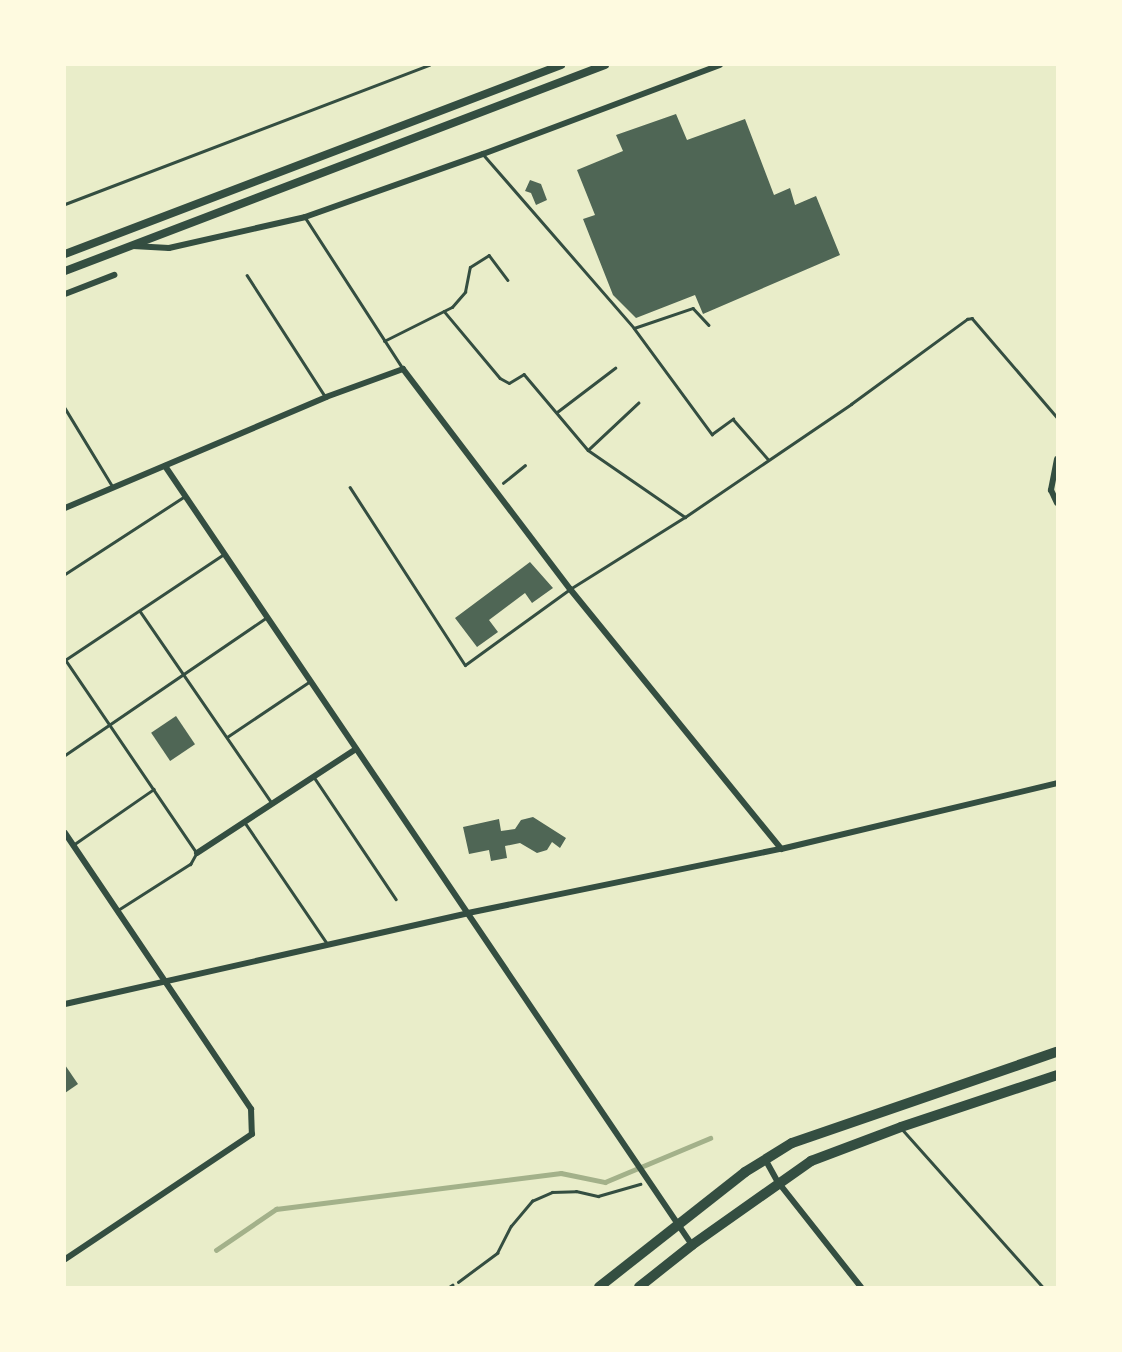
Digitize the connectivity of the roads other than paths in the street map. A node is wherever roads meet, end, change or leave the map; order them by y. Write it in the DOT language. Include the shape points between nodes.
graph roads {
  1 [pos="561,65"];
  2 [pos="605,65"];
  3 [pos="720,65"];
  4 [pos="483,154"];
  5 [pos="305,217"];
  6 [pos="131,246"];
  7 [pos="65,254"];
  8 [pos="65,271"];
  9 [pos="114,275"];
  10 [pos="247,275"];
  11 [pos="508,280"];
  12 [pos="65,295"];
  13 [pos="444,311"];
  14 [pos="709,325"];
  15 [pos="634,328"];
  16 [pos="384,341"];
  17 [pos="615,368"];
  18 [pos="403,369"];
  19 [pos="326,397"];
  20 [pos="638,403"];
  21 [pos="65,408"];
  22 [pos="557,412"];
  23 [pos="1057,417"];
  24 [pos="588,450"];
  25 [pos="1057,459"];
  26 [pos="769,460"];
  27 [pos="165,466"];
  28 [pos="113,487"];
  29 [pos="350,487"];
  30 [pos="185,496"];
  31 [pos="1057,503"];
  32 [pos="65,508"];
  33 [pos="685,517"];
  34 [pos="224,554"];
  35 [pos="65,573"];
  36 [pos="570,589"];
  37 [pos="140,611"];
  38 [pos="267,617"];
  39 [pos="65,660"];
  40 [pos="184,674"];
  41 [pos="310,681"];
  42 [pos="109,722"];
  43 [pos="227,737"];
  44 [pos="356,749"];
  45 [pos="65,755"];
  46 [pos="314,777"];
  47 [pos="1057,783"];
  48 [pos="154,789"];
  49 [pos="272,803"];
  50 [pos="244,821"];
  51 [pos="65,833"];
  52 [pos="73,845"];
  53 [pos="781,849"];
  54 [pos="197,853"];
  55 [pos="396,899"];
  56 [pos="117,911"];
  57 [pos="467,913"];
  58 [pos="328,945"];
  59 [pos="165,982"];
  60 [pos="65,1004"];
  61 [pos="1057,1052"];
  62 [pos="1057,1075"];
  63 [pos="901,1127"];
  64 [pos="765,1159"];
  65 [pos="778,1182"];
  66 [pos="679,1224"];
  67 [pos="692,1245"];
  68 [pos="65,1259"];
  69 [pos="599,1287"];
  70 [pos="639,1287"];
  71 [pos="861,1287"];
  72 [pos="1043,1287"];
  1 -- 7 [label="street"];
  2 -- 6 [label="street"];
  3 -- 4 [label="street"];
  4 -- 5 [label="street"];
  4 -- 15 [label="lane"];
  5 -- 6 [label="street" via="169,248"];
  5 -- 16 [label="lane"];
  6 -- 8 [label="street"];
  9 -- 12 [label="street"];
  10 -- 19 [label="lane"];
  11 -- 13 [label="lane" via="489,255 470,267 466,292"];
  13 -- 16 [label="lane"];
  13 -- 22 [label="lane" via="504,382 514,382 524,374"];
  14 -- 15 [label="lane" via="693,308"];
  15 -- 26 [label="lane" via="712,434 733,419"];
  16 -- 18 [label="lane"];
  17 -- 22 [label="lane"];
  18 -- 19 [label="street"];
  18 -- 36 [label="street"];
  19 -- 27 [label="street"];
  20 -- 24 [label="lane"];
  21 -- 28 [label="lane"];
  22 -- 24 [label="lane"];
  23 -- 26 [label="lane" via="969,318"];
  24 -- 33 [label="lane"];
  25 -- 31 [label="street" via="1051,490"];
  26 -- 33 [label="lane"];
  27 -- 28 [label="street"];
  27 -- 30 [label="street"];
  28 -- 32 [label="street"];
  29 -- 36 [label="lane" via="465,665"];
  30 -- 34 [label="street"];
  30 -- 35 [label="lane"];
  33 -- 36 [label="lane"];
  34 -- 37 [label="lane"];
  34 -- 38 [label="street"];
  36 -- 53 [label="street"];
  37 -- 39 [label="lane"];
  37 -- 40 [label="lane"];
  38 -- 40 [label="lane"];
  38 -- 41 [label="street"];
  39 -- 42 [label="lane"];
  40 -- 42 [label="lane"];
  40 -- 43 [label="lane"];
  41 -- 43 [label="lane"];
  41 -- 44 [label="street"];
  42 -- 45 [label="lane"];
  42 -- 48 [label="lane"];
  43 -- 49 [label="lane"];
  44 -- 46 [label="street"];
  44 -- 57 [label="street"];
  46 -- 49 [label="street"];
  46 -- 55 [label="lane"];
  47 -- 53 [label="street"];
  48 -- 52 [label="lane"];
  48 -- 54 [label="lane"];
  49 -- 50 [label="street"];
  50 -- 54 [label="street"];
  50 -- 58 [label="lane"];
  51 -- 52 [label="street"];
  52 -- 56 [label="street"];
  53 -- 57 [label="street"];
  54 -- 56 [label="lane" via="191,864"];
  56 -- 59 [label="street"];
  57 -- 58 [label="street"];
  57 -- 66 [label="street"];
  58 -- 59 [label="street"];
  59 -- 60 [label="street"];
  59 -- 68 [label="street" via="251,1110 252,1134"];
  61 -- 64 [label="main road" via="826,1129"];
  62 -- 63 [label="main road"];
  63 -- 65 [label="main road" via="811,1161"];
  63 -- 72 [label="lane"];
  64 -- 65 [label="street"];
  64 -- 66 [label="main road"];
  65 -- 67 [label="main road"];
  65 -- 71 [label="street"];
  66 -- 67 [label="street"];
  66 -- 69 [label="main road"];
  67 -- 70 [label="main road"];
}
